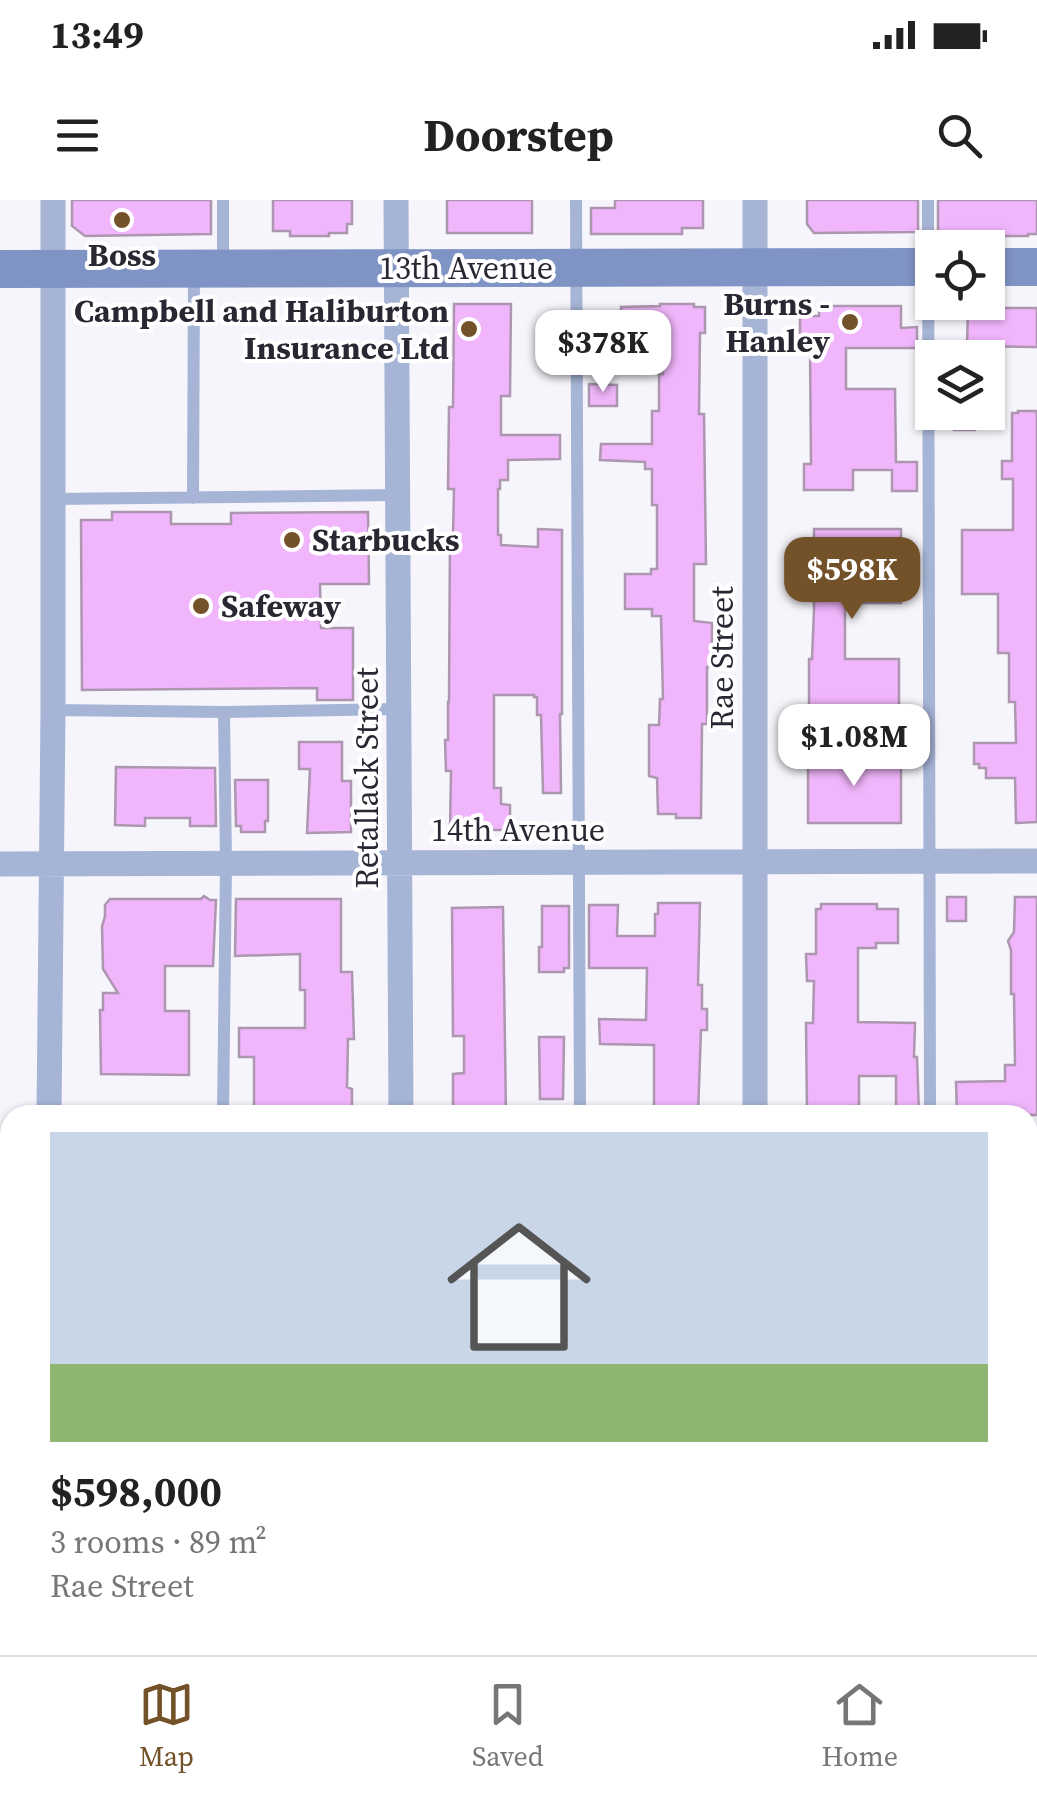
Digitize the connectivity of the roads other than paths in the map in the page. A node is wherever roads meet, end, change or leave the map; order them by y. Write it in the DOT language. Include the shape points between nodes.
graph roads {
  1 [pos="53,200"];
  2 [pos="223,200"];
  3 [pos="396,200"];
  4 [pos="576,200"];
  5 [pos="755,200"];
  6 [pos="928,200"];
  7 [pos="929,230"];
  8 [pos="915,267"];
  9 [pos="1005,267"];
  10 [pos="1037,267"];
  11 [pos="0,268"];
  12 [pos="54,268"];
  13 [pos="208,268"];
  14 [pos="396,268"];
  15 [pos="576,268"];
  16 [pos="755,268"];
  17 [pos="930,320"];
  18 [pos="397,495"];
  19 [pos="193,498"];
  20 [pos="53,499"];
  21 [pos="398,708"];
  22 [pos="53,710"];
  23 [pos="224,712"];
  24 [pos="1037,861"];
  25 [pos="755,862"];
  26 [pos="929,862"];
  27 [pos="400,863"];
  28 [pos="579,863"];
  29 [pos="0,864"];
  30 [pos="51,864"];
  31 [pos="226,864"];
  32 [pos="49,1105"];
  33 [pos="223,1105"];
  34 [pos="401,1105"];
  35 [pos="580,1105"];
  36 [pos="755,1105"];
  37 [pos="930,1105"];
  1 -- 12 [label="street"];
  2 -- 13 [label="lane"];
  3 -- 14 [label="street, Retallack Street"];
  4 -- 15 [label="lane"];
  5 -- 16 [label="street, Rae Street"];
  6 -- 7 [label="lane"];
  8 -- 16 [label="street, 13th Avenue"];
  9 -- 10 [label="street"];
  11 -- 12 [label="street, 13th Avenue"];
  12 -- 13 [label="street, 13th Avenue"];
  12 -- 20 [label="street"];
  13 -- 14 [label="street, 13th Avenue"];
  13 -- 19 [label="lane"];
  14 -- 15 [label="street, 13th Avenue"];
  14 -- 18 [label="street, Retallack Street"];
  15 -- 16 [label="street, 13th Avenue"];
  15 -- 28 [label="lane"];
  16 -- 25 [label="street, Rae Street"];
  17 -- 26 [label="lane"];
  18 -- 19 [label="lane"];
  18 -- 21 [label="street, Retallack Street"];
  19 -- 20 [label="lane"];
  20 -- 22 [label="street"];
  21 -- 23 [label="lane"];
  21 -- 27 [label="street, Retallack Street"];
  22 -- 23 [label="lane"];
  22 -- 30 [label="street"];
  23 -- 31 [label="lane"];
  24 -- 26 [label="street, 14th Avenue"];
  25 -- 26 [label="street, 14th Avenue"];
  25 -- 28 [label="street, 14th Avenue"];
  25 -- 36 [label="street, Rae Street"];
  26 -- 37 [label="lane"];
  27 -- 28 [label="street, 14th Avenue"];
  27 -- 31 [label="street, 14th Avenue"];
  27 -- 34 [label="street, Retallack Street"];
  28 -- 35 [label="lane"];
  29 -- 30 [label="street, 14th Avenue"];
  30 -- 31 [label="street, 14th Avenue"];
  30 -- 32 [label="street"];
  31 -- 33 [label="lane"];
}
